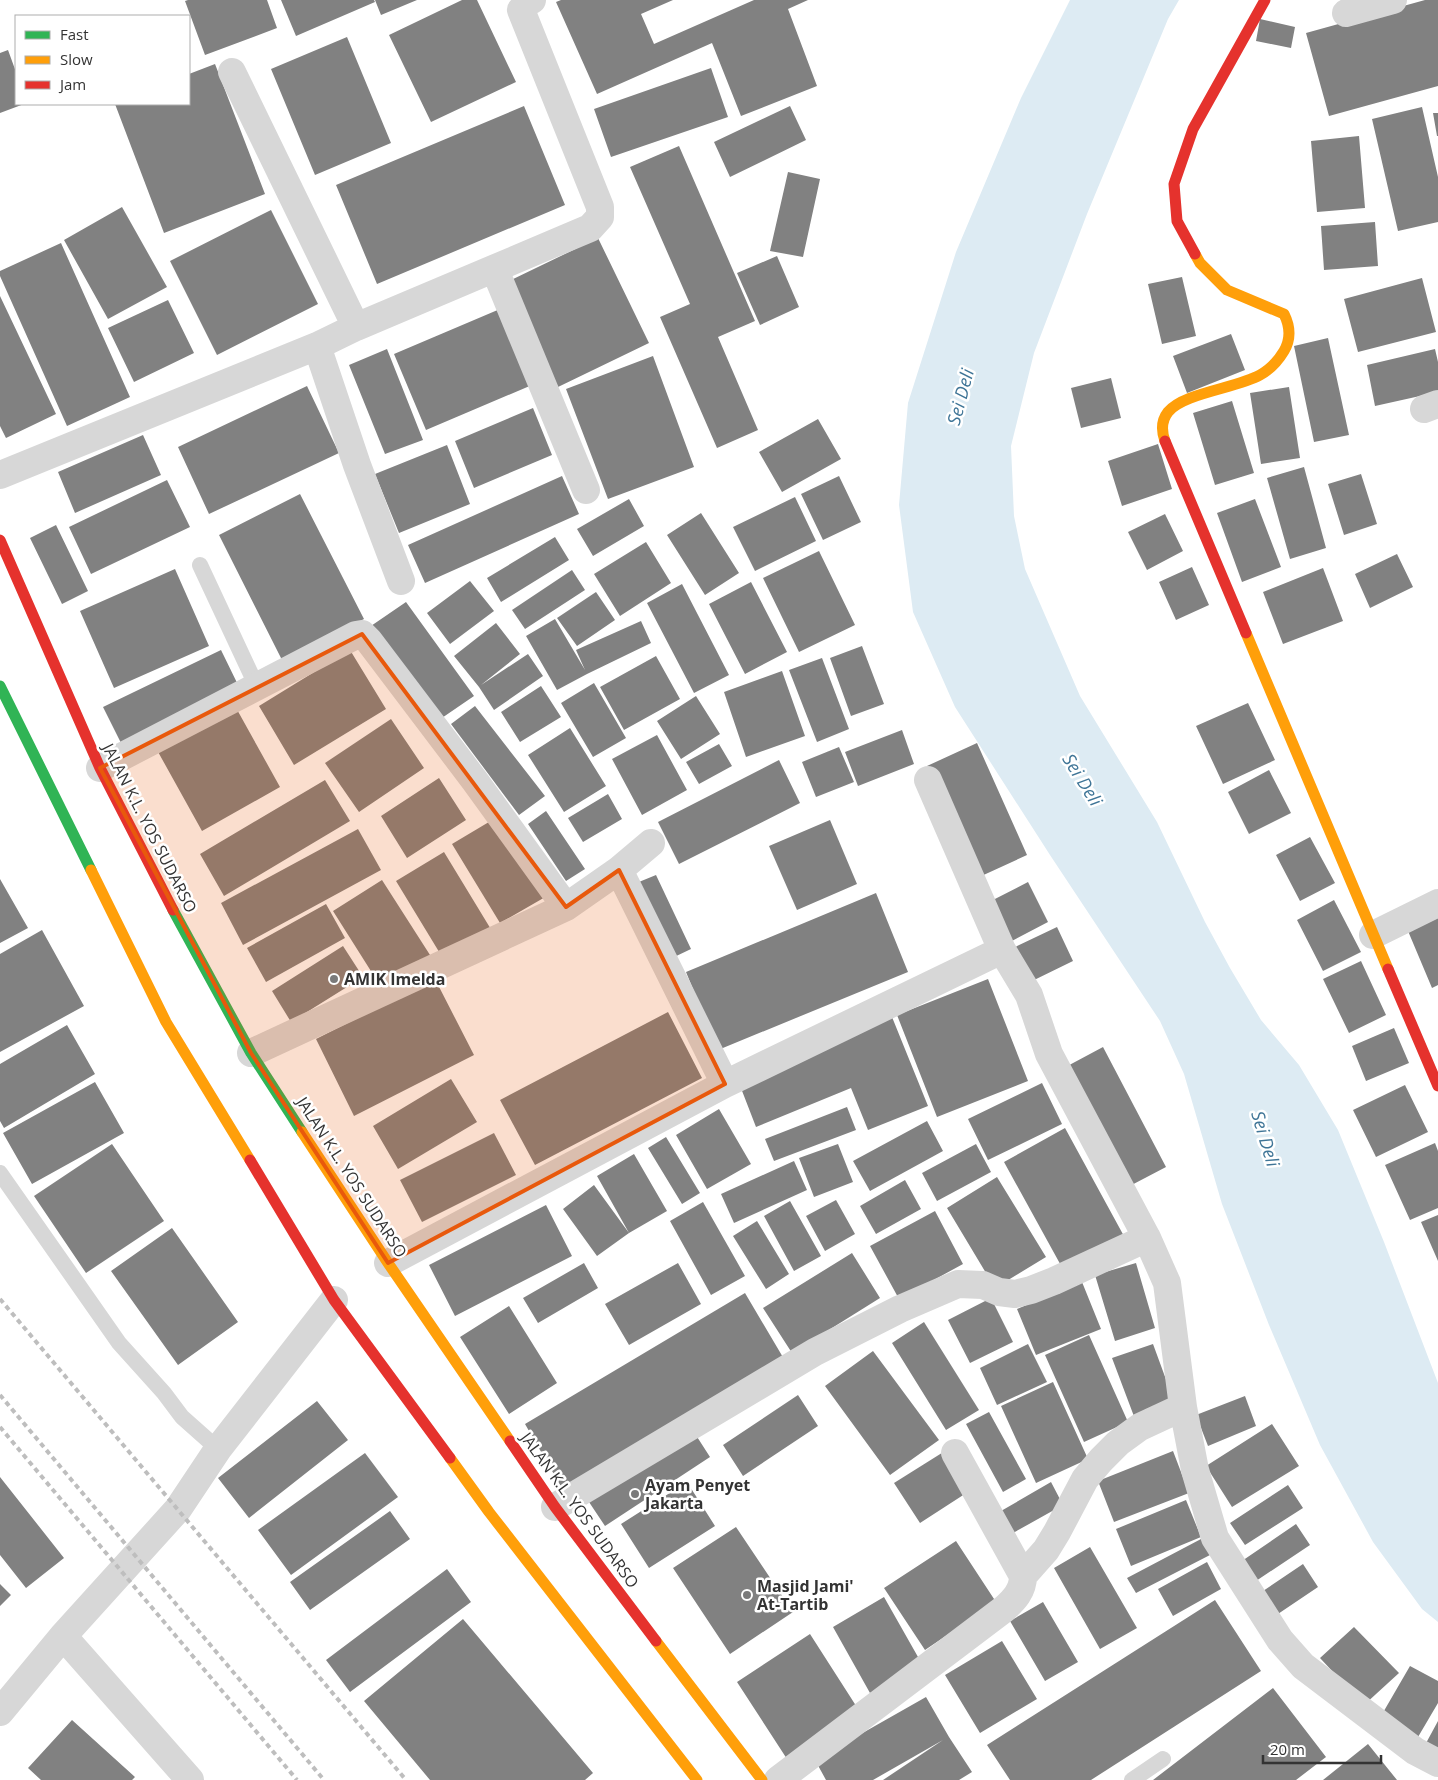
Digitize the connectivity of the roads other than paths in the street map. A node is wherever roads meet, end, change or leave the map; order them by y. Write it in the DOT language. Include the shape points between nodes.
graph roads {
  1 [pos="532,0"];
  2 [pos="1265,0"];
  3 [pos="1393,0"];
  4 [pos="1346,13"];
  5 [pos="232,72"];
  6 [pos="495,270"];
  7 [pos="356,327"];
  8 [pos="317,346"];
  9 [pos="0,474"];
  10 [pos="586,490"];
  11 [pos="0,540"];
  12 [pos="200,565"];
  13 [pos="401,581"];
  14 [pos="0,686"];
  15 [pos="257,687"];
  16 [pos="100,768"];
  17 [pos="928,780"];
  18 [pos="651,844"];
  19 [pos="619,870"];
  20 [pos="1438,903"];
  21 [pos="566,906"];
  22 [pos="1373,934"];
  23 [pos="1002,950"];
  24 [pos="251,1053"];
  25 [pos="725,1084"];
  26 [pos="1438,1086"];
  27 [pos="0,1173"];
  28 [pos="1147,1238"];
  29 [pos="388,1263"];
  30 [pos="334,1300"];
  31 [pos="1183,1407"];
  32 [pos="218,1449"];
  33 [pos="956,1453"];
  34 [pos="554,1507"];
  35 [pos="1023,1576"];
  36 [pos="63,1636"];
  37 [pos="0,1712"];
  38 [pos="1163,1759"];
  39 [pos="1438,1764"];
  40 [pos="190,1780"];
  41 [pos="697,1780"];
  42 [pos="762,1780"];
  43 [pos="778,1780"];
  44 [pos="1132,1780"];
  1 -- 6 [label="street" via="521,10 600,207 600,217 590,228"];
  2 -- 22 [label="main road" via="1193,130 1174,184 1178,221 1200,263 1228,290 1284,314 1290,335 1283,355 1272,368 1250,381 1187,399 1170,409 1161,426"];
  3 -- 4 [label="street"];
  5 -- 7 [label="street"];
  6 -- 7 [label="street"];
  6 -- 10 [label="street"];
  7 -- 8 [label="street"];
  8 -- 9 [label="street"];
  8 -- 13 [label="street"];
  11 -- 16 [label="main road, JALAN K.L. YOS SUDARSO"];
  12 -- 15 [label="lane"];
  14 -- 30 [label="main road" via="166,1022"];
  15 -- 16 [label="street"];
  15 -- 21 [label="street" via="362,634"];
  16 -- 24 [label="main road, JALAN K.L. YOS SUDARSO"];
  17 -- 23 [label="street"];
  18 -- 19 [label="street"];
  19 -- 21 [label="street"];
  19 -- 25 [label="street"];
  20 -- 22 [label="street"];
  21 -- 24 [label="street"];
  22 -- 26 [label="main road"];
  23 -- 25 [label="street"];
  23 -- 28 [label="street" via="1029,995 1049,1054"];
  24 -- 29 [label="main road, JALAN K.L. YOS SUDARSO"];
  25 -- 29 [label="street"];
  27 -- 32 [label="lane" via="119,1342 182,1417"];
  28 -- 31 [label="street" via="1167,1284"];
  28 -- 34 [label="street" via="1031,1290 1015,1294 982,1285 958,1284 900,1309 815,1352"];
  29 -- 34 [label="main road, JALAN K.L. YOS SUDARSO"];
  30 -- 32 [label="street"];
  30 -- 41 [label="main road" via="488,1512"];
  31 -- 35 [label="street" via="1140,1427 1101,1460 1085,1479 1046,1550"];
  31 -- 39 [label="street" via="1195,1470 1215,1538 1280,1640 1303,1666 1415,1751"];
  32 -- 36 [label="street" via="178,1509"];
  33 -- 35 [label="street"];
  34 -- 42 [label="main road, JALAN K.L. YOS SUDARSO"];
  35 -- 43 [label="street" via="1018,1593 1004,1609"];
  36 -- 37 [label="street"];
  36 -- 40 [label="street"];
  38 -- 44 [label="lane"];
}
